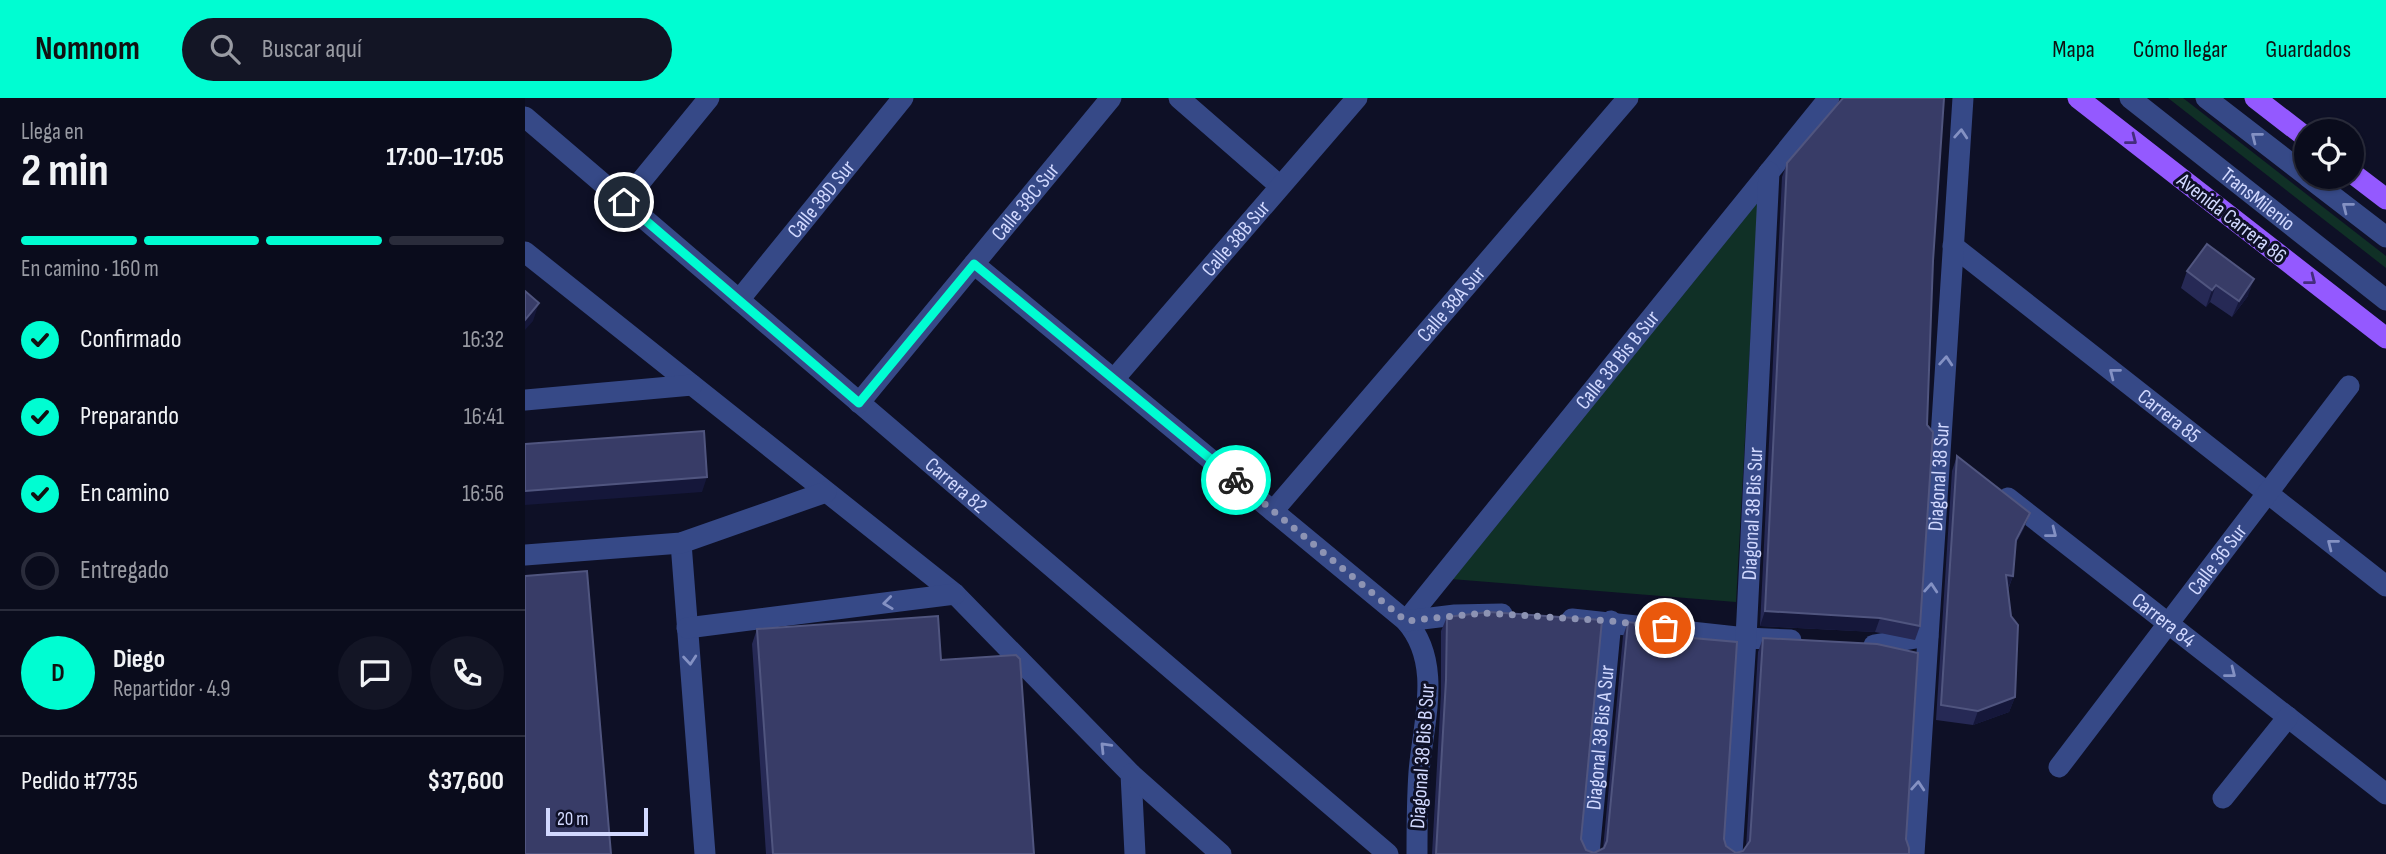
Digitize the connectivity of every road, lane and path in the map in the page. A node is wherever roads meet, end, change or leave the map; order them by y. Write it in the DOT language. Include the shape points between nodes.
graph roads {
  1 [pos="709,98"];
  2 [pos="903,98"];
  3 [pos="1111,98"];
  4 [pos="1179,98"];
  5 [pos="1357,98"];
  6 [pos="1628,98"];
  7 [pos="1829,98"];
  8 [pos="1963,98"];
  9 [pos="2078,98"];
  10 [pos="2130,98"];
  11 [pos="2206,98"];
  12 [pos="2255,98"];
  13 [pos="525,117"];
  14 [pos="2294,128"];
  15 [pos="2294,166"];
  16 [pos="1769,172"];
  17 [pos="2364,182"];
  18 [pos="1280,186"];
  19 [pos="2324,189"];
  20 [pos="2386,199"];
  21 [pos="624,202"];
  22 [pos="2386,237"];
  23 [pos="1953,246"];
  24 [pos="525,252"];
  25 [pos="974,264"];
  26 [pos="739,300"];
  27 [pos="2386,300"];
  28 [pos="2386,338"];
  29 [pos="1114,379"];
  30 [pos="692,385"];
  31 [pos="2349,386"];
  32 [pos="525,400"];
  33 [pos="859,403"];
  34 [pos="1940,445"];
  35 [pos="1962,462"];
  36 [pos="1994,488"];
  37 [pos="827,492"];
  38 [pos="2268,493"];
  39 [pos="1273,511"];
  40 [pos="681,543"];
  41 [pos="525,555"];
  42 [pos="2386,586"];
  43 [pos="955,594"];
  44 [pos="1517,615"];
  45 [pos="1552,617"];
  46 [pos="1406,621"];
  47 [pos="1611,621"];
  48 [pos="2168,624"];
  49 [pos="687,628"];
  50 [pos="1746,638"];
  51 [pos="1810,642"];
  52 [pos="1848,644"];
  53 [pos="1927,646"];
  54 [pos="2288,717"];
  55 [pos="2059,767"];
  56 [pos="1131,774"];
  57 [pos="2386,794"];
  58 [pos="2223,798"];
  59 [pos="705,854"];
  60 [pos="1135,854"];
  61 [pos="1221,854"];
  62 [pos="1388,854"];
  63 [pos="1416,854"];
  64 [pos="1589,854"];
  65 [pos="1732,854"];
  66 [pos="1913,854"];
  1 -- 21 [label="street"];
  2 -- 26 [label="street, Calle 38D Sur"];
  3 -- 25 [label="street, Calle 38C Sur"];
  4 -- 18 [label="street"];
  5 -- 18 [label="street, Calle 38B Sur"];
  6 -- 39 [label="street, Calle 38A Sur"];
  7 -- 16 [label="street, Calle 38 Bis B Sur"];
  23 -- 8 [label="street, Diagonal 38 Sur, one-way"];
  9 -- 28 [label="main road, Avenida Carrera 86, one-way"];
  10 -- 27 [label="street, TransMilenio"];
  15 -- 11 [label="street, one-way"];
  12 -- 14 [label="main road"];
  13 -- 21 [label="street, Carrera 82"];
  16 -- 46 [label="street, Calle 38 Bis B Sur"];
  16 -- 50 [label="street, Diagonal 38 Bis Sur"];
  17 -- 20 [label="main road"];
  18 -- 29 [label="street, Calle 38B Sur"];
  22 -- 19 [label="street, one-way"];
  21 -- 26 [label="street, Carrera 82"];
  34 -- 23 [label="street, Diagonal 38 Sur, one-way"];
  38 -- 23 [label="street, Carrera 85, one-way"];
  24 -- 30 [label="street"];
  25 -- 29 [label="street, Diagonal 38 Bis B Sur"];
  25 -- 33 [label="street, Calle 38C Sur"];
  26 -- 33 [label="street, Carrera 82"];
  29 -- 39 [label="street, Diagonal 38 Bis B Sur"];
  30 -- 32 [label="street"];
  30 -- 37 [label="street"];
  31 -- 38 [label="street, Calle 36 Sur"];
  33 -- 62 [label="street, Carrera 82"];
  34 -- 35 [label="street"];
  53 -- 34 [label="street, Diagonal 38 Sur, one-way"];
  36 -- 48 [label="street, Carrera 84, one-way"];
  37 -- 40 [label="street"];
  37 -- 43 [label="street"];
  42 -- 38 [label="street, Carrera 85, one-way"];
  38 -- 48 [label="street, Calle 36 Sur"];
  39 -- 46 [label="street, Diagonal 38 Bis B Sur"];
  40 -- 41 [label="street"];
  40 -- 49 [label="street"];
  43 -- 49 [label="street, one-way"];
  56 -- 43 [label="street, one-way"];
  44 -- 46 [label="street"];
  45 -- 47 [label="street"];
  46 -- 63 [label="street, Diagonal 38 Bis B Sur" via="1424,650 1428,689"];
  47 -- 50 [label="street"];
  47 -- 64 [label="street, Diagonal 38 Bis A Sur"];
  48 -- 54 [label="street, Carrera 84, one-way"];
  48 -- 55 [label="street, Calle 36 Sur"];
  49 -- 59 [label="street, one-way"];
  50 -- 51 [label="street"];
  50 -- 65 [label="street, Diagonal 38 Bis Sur"];
  52 -- 53 [label="street"];
  66 -- 53 [label="street, Diagonal 38 Sur, one-way"];
  54 -- 57 [label="street, Carrera 84"];
  54 -- 58 [label="street"];
  56 -- 60 [label="street"];
  56 -- 61 [label="street"];
}
